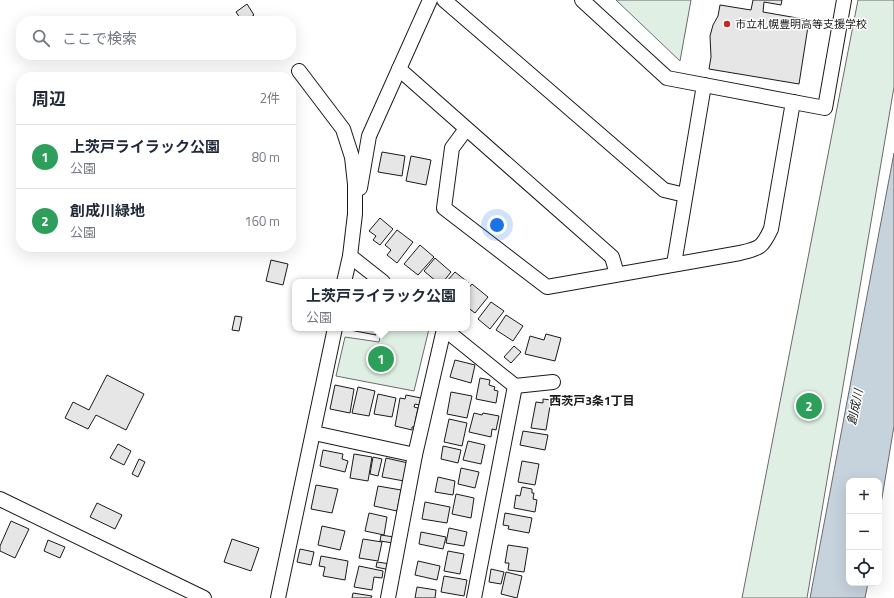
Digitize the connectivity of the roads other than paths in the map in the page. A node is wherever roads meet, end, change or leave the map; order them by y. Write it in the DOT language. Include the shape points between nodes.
graph roads {
  1 [pos="430,0"];
  2 [pos="444,0"];
  3 [pos="582,0"];
  4 [pos="844,0"];
  5 [pos="399,70"];
  6 [pos="299,71"];
  7 [pos="704,85"];
  8 [pos="793,102"];
  9 [pos="466,128"];
  10 [pos="685,195"];
  11 [pos="355,214"];
  12 [pos="350,256"];
  13 [pos="674,264"];
  14 [pos="617,274"];
  15 [pos="345,279"];
  16 [pos="380,279"];
  17 [pos="334,331"];
  18 [pos="444,331"];
  19 [pos="446,331"];
  20 [pos="553,382"];
  21 [pos="515,386"];
  22 [pos="314,433"];
  23 [pos="415,455"];
  24 [pos="0,499"];
  25 [pos="204,598"];
  26 [pos="278,598"];
  27 [pos="388,598"];
  28 [pos="474,598"];
  1 -- 5 [label="street"];
  2 -- 10 [label="street" via="664,190"];
  3 -- 7 [label="street" via="666,78"];
  4 -- 8 [label="street" via="825,108"];
  5 -- 9 [label="street"];
  5 -- 11 [label="street" via="369,136"];
  6 -- 11 [label="street" via="343,129 352,157"];
  7 -- 8 [label="street"];
  7 -- 10 [label="street"];
  8 -- 13 [label="street" via="771,229 764,243 740,253"];
  9 -- 14 [label="street" via="612,258"];
  9 -- 14 [label="street" via="452,148 444,208 548,287"];
  10 -- 13 [label="street"];
  11 -- 12 [label="street"];
  12 -- 15 [label="street"];
  12 -- 16 [label="street"];
  13 -- 14 [label="street"];
  17 -- 22 [label="street"];
  18 -- 23 [label="street"];
  19 -- 21 [label="street"];
  20 -- 21 [label="street"];
  21 -- 28 [label="street"];
  22 -- 23 [label="street"];
  22 -- 26 [label="street"];
  23 -- 27 [label="street"];
  24 -- 25 [label="street"];
}
